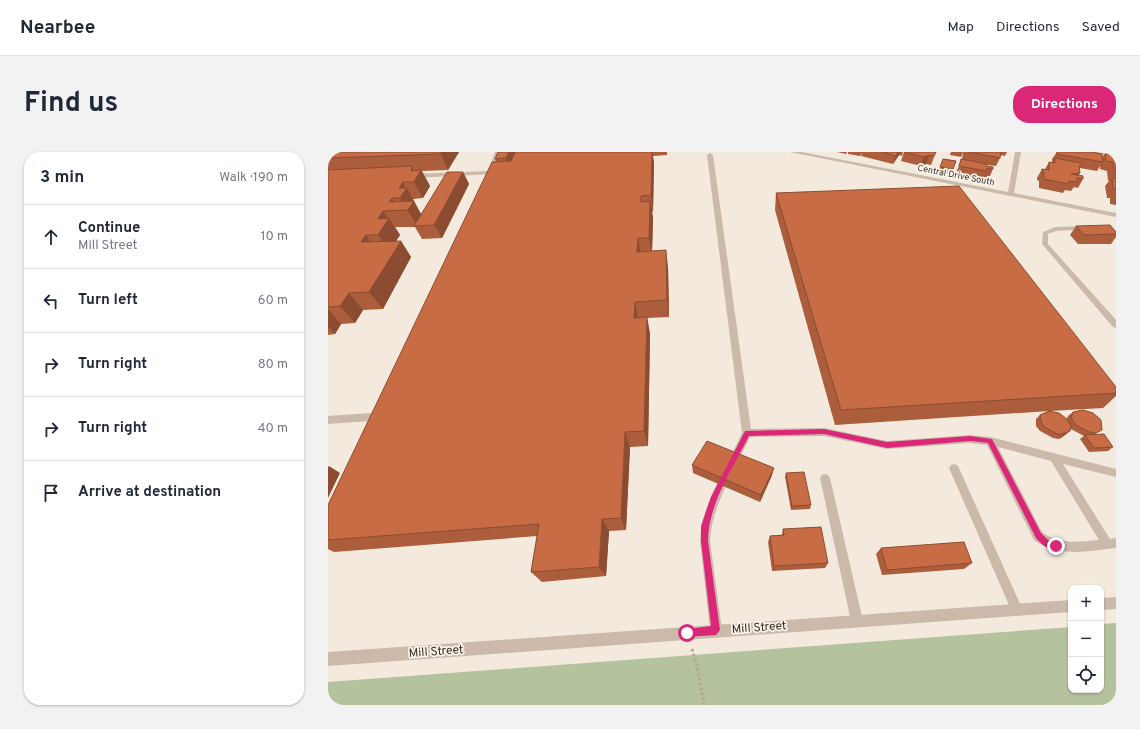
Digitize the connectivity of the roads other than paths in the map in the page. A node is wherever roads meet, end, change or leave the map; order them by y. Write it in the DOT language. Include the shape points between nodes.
graph roads {
  1 [pos="498,152"];
  2 [pos="792,152"];
  3 [pos="1018,152"];
  4 [pos="1087,152"];
  5 [pos="710,155"];
  6 [pos="1116,157"];
  7 [pos="403,177"];
  8 [pos="1011,195"];
  9 [pos="1116,215"];
  10 [pos="1091,228"];
  11 [pos="1116,325"];
  12 [pos="371,417"];
  13 [pos="328,420"];
  14 [pos="747,433"];
  15 [pos="990,441"];
  16 [pos="1054,457"];
  17 [pos="954,468"];
  18 [pos="1116,473"];
  19 [pos="825,478"];
  20 [pos="1111,543"];
  21 [pos="1116,603"];
  22 [pos="1104,604"];
  23 [pos="1068,606"];
  24 [pos="1017,610"];
  25 [pos="857,621"];
  26 [pos="716,630"];
  27 [pos="328,659"];
  1 -- 7 [label="lane" via="488,177"];
  2 -- 8 [label="street, Central Drive South"];
  3 -- 8 [label="street"];
  4 -- 6 [label="street"];
  5 -- 14 [label="lane"];
  8 -- 9 [label="street, Central Drive South"];
  10 -- 11 [label="lane" via="1056,229 1045,233 1045,244"];
  12 -- 13 [label="lane"];
  14 -- 15 [label="lane" via="824,432 887,445 970,439"];
  14 -- 26 [label="lane" via="714,499 705,526 704,541"];
  15 -- 16 [label="lane"];
  15 -- 20 [label="lane" via="1038,536 1046,543 1066,548"];
  16 -- 18 [label="lane"];
  16 -- 20 [label="lane"];
  17 -- 24 [label="lane"];
  19 -- 25 [label="lane"];
  21 -- 22 [label="street"];
  23 -- 24 [label="street, Mill Street"];
  24 -- 25 [label="street, Mill Street"];
  25 -- 26 [label="street, Mill Street"];
  26 -- 27 [label="street, Mill Street"];
}
